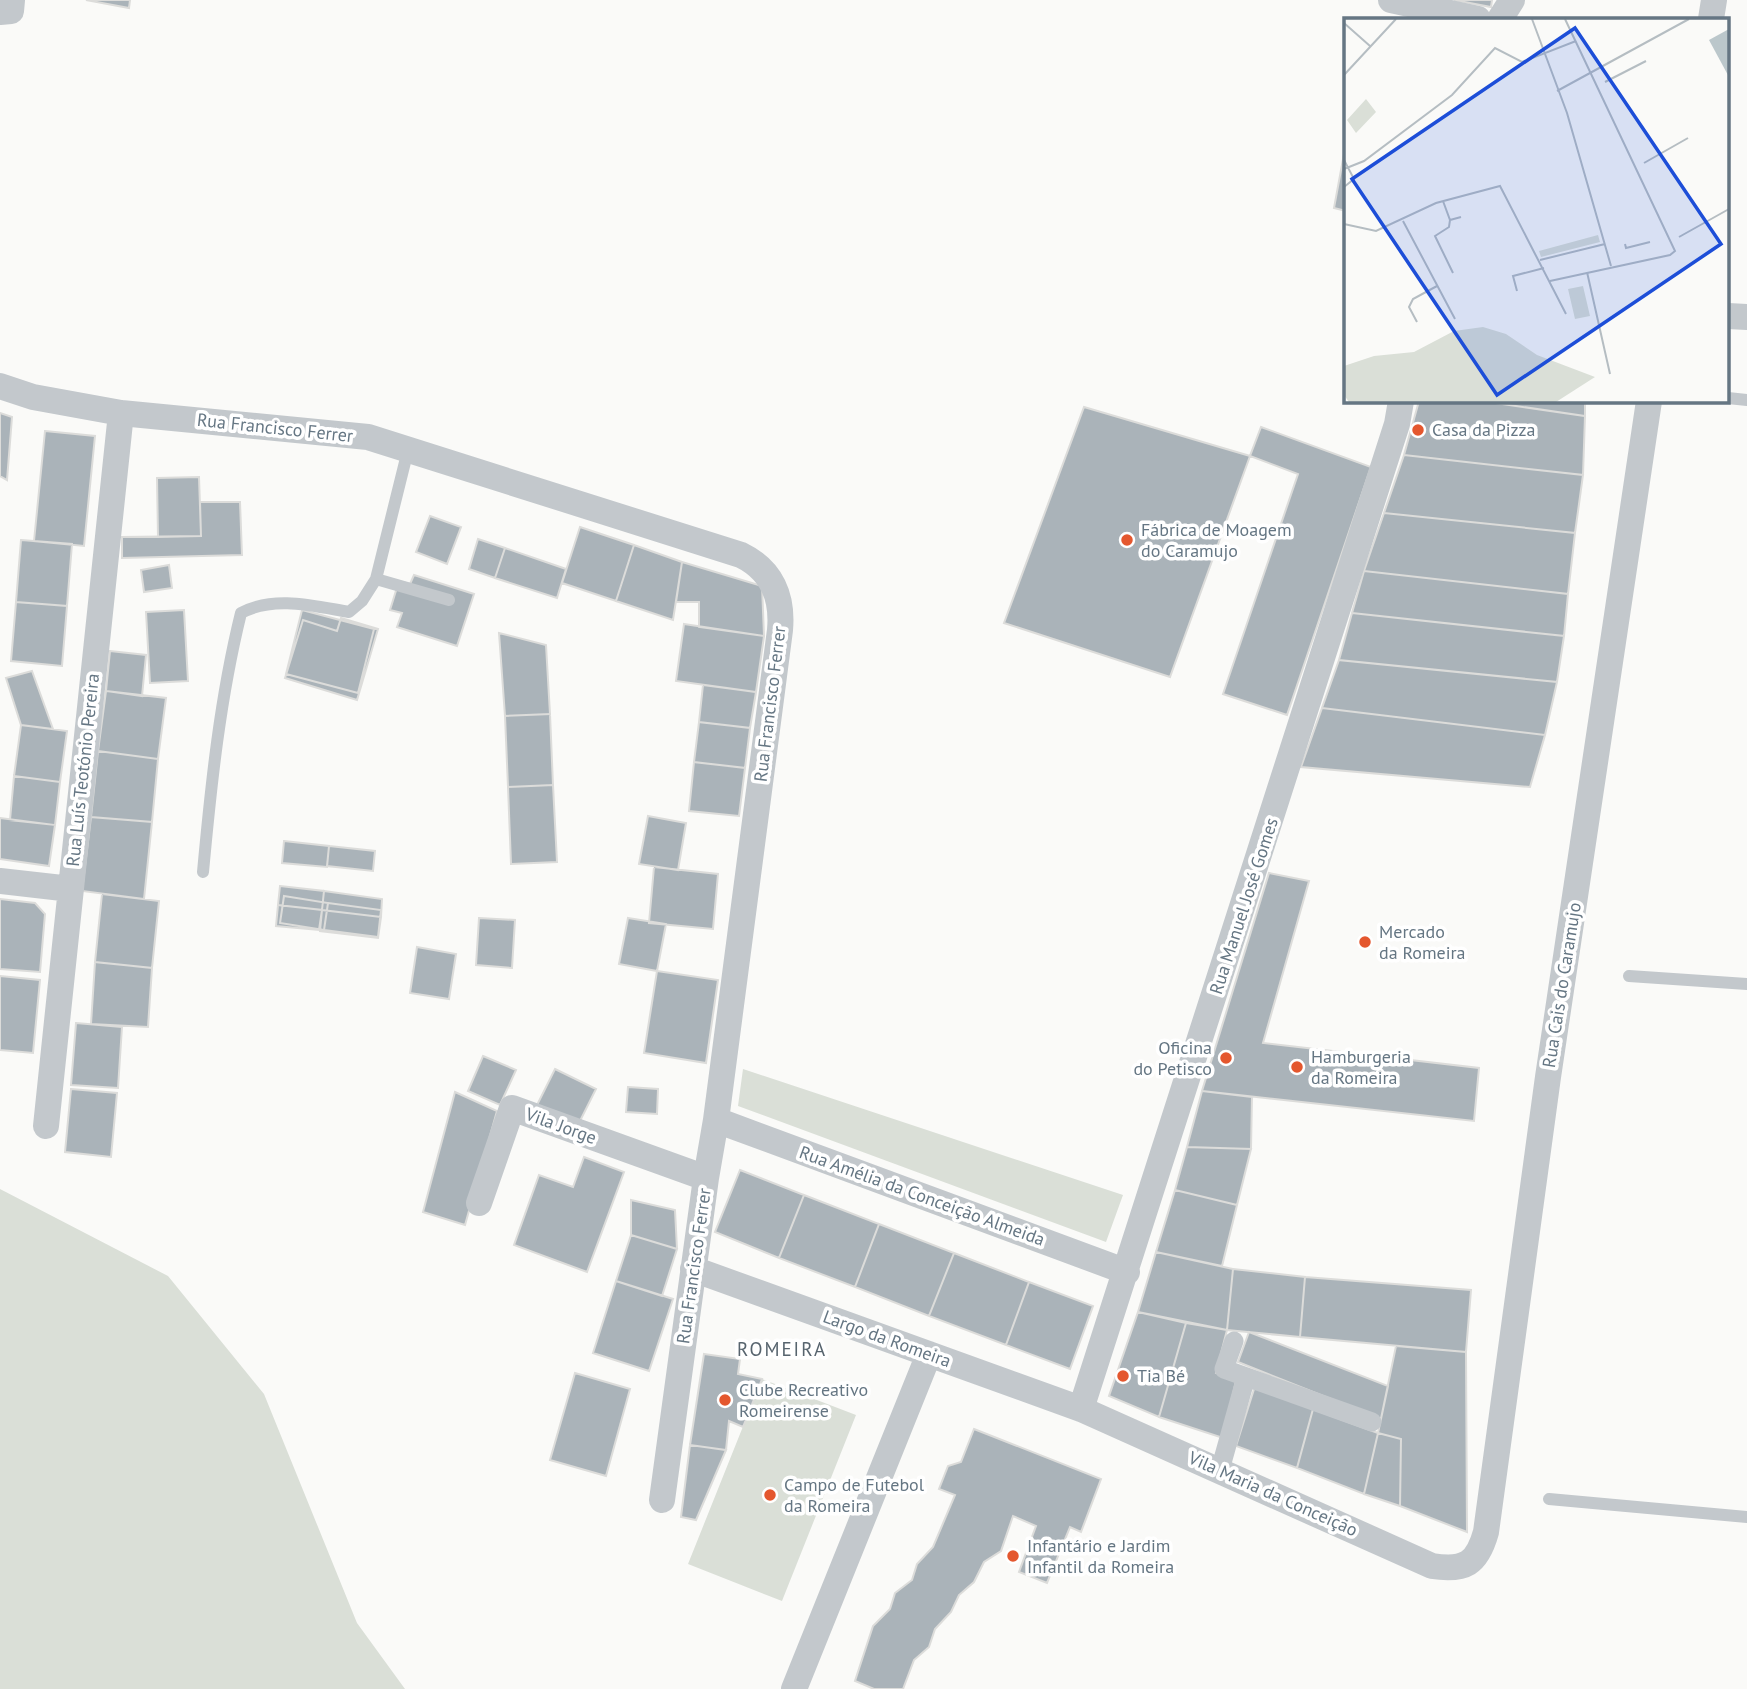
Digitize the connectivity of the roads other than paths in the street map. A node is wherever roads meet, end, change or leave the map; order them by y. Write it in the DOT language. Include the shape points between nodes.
graph roads {
  1 [pos="12,0"];
  2 [pos="1391,0"];
  3 [pos="1512,0"];
  4 [pos="1714,0"];
  5 [pos="0,12"];
  6 [pos="1473,18"];
  7 [pos="1501,18"];
  8 [pos="1711,18"];
  9 [pos="0,386"];
  10 [pos="1401,402"];
  11 [pos="1650,402"];
  12 [pos="121,413"];
  13 [pos="408,450"];
  14 [pos="376,579"];
  15 [pos="449,600"];
  16 [pos="203,872"];
  17 [pos="0,881"];
  18 [pos="71,889"];
  19 [pos="1629,976"];
  20 [pos="1747,984"];
  21 [pos="716,1120"];
  22 [pos="46,1126"];
  23 [pos="706,1178"];
  24 [pos="479,1203"];
  25 [pos="693,1269"];
  26 [pos="1127,1272"];
  27 [pos="1234,1341"];
  28 [pos="929,1354"];
  29 [pos="1246,1377"];
  30 [pos="1081,1409"];
  31 [pos="1372,1422"];
  32 [pos="1220,1470"];
  33 [pos="1549,1499"];
  34 [pos="662,1500"];
  35 [pos="1747,1517"];
  36 [pos="1467,1565"];
  37 [pos="794,1689"];
  1 -- 5 [label="street" via="11,11"];
  2 -- 6 [label="street"];
  3 -- 7 [label="street"];
  4 -- 8 [label="street"];
  9 -- 12 [label="street, Rua Francisco Ferrer" via="33,397"];
  10 -- 26 [label="street, Rua Manuel José Gomes"];
  11 -- 36 [label="street, Rua Cais do Caramujo" via="1548,1077 1486,1532 1482,1546"];
  12 -- 13 [label="street, Rua Francisco Ferrer" via="368,437"];
  12 -- 18 [label="street, Rua Luís Teotónio Pereira"];
  13 -- 14 [label="lane"];
  13 -- 21 [label="street, Rua Francisco Ferrer" via="741,555 762,567 775,588 780,622"];
  14 -- 15 [label="lane"];
  14 -- 16 [label="lane" via="349,612 292,602 255,605 241,613 214,758"];
  17 -- 18 [label="street"];
  18 -- 22 [label="street, Rua Luís Teotónio Pereira"];
  19 -- 20 [label="lane"];
  21 -- 23 [label="street, Rua Francisco Ferrer"];
  21 -- 26 [label="street, Rua Amélia da Conceição Almeida"];
  23 -- 24 [label="street, Vila Jorge" via="512,1108"];
  23 -- 25 [label="street, Rua Francisco Ferrer"];
  25 -- 28 [label="street, Largo da Romeira"];
  25 -- 34 [label="street, Rua Francisco Ferrer"];
  26 -- 30 [label="street, Rua Manuel José Gomes"];
  27 -- 29 [label="street" via="1224,1369"];
  28 -- 30 [label="street, Largo da Romeira"];
  28 -- 37 [label="street"];
  29 -- 31 [label="street"];
  29 -- 32 [label="street"];
  30 -- 32 [label="street, Vila Maria da Conceição"];
  32 -- 36 [label="street, Vila Maria da Conceição" via="1432,1566 1452,1569"];
  33 -- 35 [label="lane"];
}
